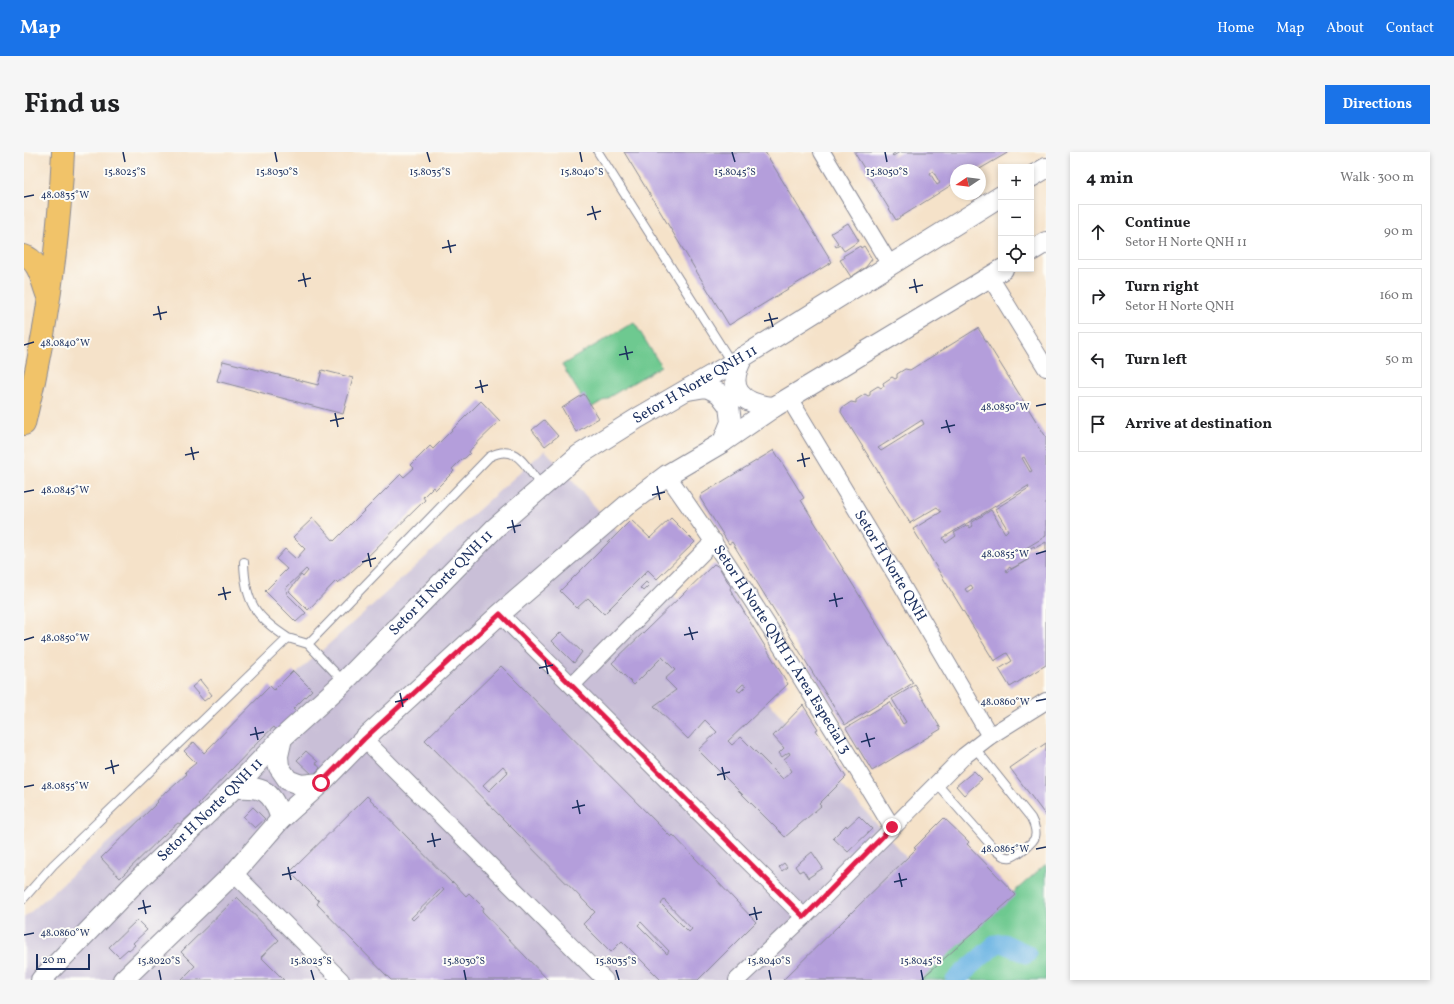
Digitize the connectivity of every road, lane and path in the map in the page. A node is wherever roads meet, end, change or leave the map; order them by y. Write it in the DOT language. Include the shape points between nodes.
graph roads {
  1 [pos="63,152"];
  2 [pos="598,152"];
  3 [pos="822,152"];
  4 [pos="1046,168"];
  5 [pos="1034,175"];
  6 [pos="1034,181"];
  7 [pos="1046,181"];
  8 [pos="998,198"];
  9 [pos="1046,242"];
  10 [pos="1034,249"];
  11 [pos="24,256"];
  12 [pos="890,265"];
  13 [pos="997,273"];
  14 [pos="48,297"];
  15 [pos="737,360"];
  16 [pos="1046,368"];
  17 [pos="688,390"];
  18 [pos="781,402"];
  19 [pos="24,424"];
  20 [pos="723,442"];
  21 [pos="667,475"];
  22 [pos="542,486"];
  23 [pos="714,542"];
  24 [pos="244,562"];
  25 [pos="500,614"];
  26 [pos="288,638"];
  27 [pos="308,644"];
  28 [pos="344,682"];
  29 [pos="572,685"];
  30 [pos="1046,701"];
  31 [pos="990,736"];
  32 [pos="282,738"];
  33 [pos="364,739"];
  34 [pos="975,748"];
  35 [pos="321,783"];
  36 [pos="937,784"];
  37 [pos="234,788"];
  38 [pos="281,819"];
  39 [pos="892,827"];
  40 [pos="234,873"];
  41 [pos="24,898"];
  42 [pos="804,917"];
  43 [pos="41,980"];
  44 [pos="123,980"];
  45 [pos="341,980"];
  46 [pos="605,980"];
  47 [pos="737,980"];
  1 -- 14 [label="highway" via="60,210"];
  2 -- 15 [label="lane"];
  3 -- 12 [label="street"];
  4 -- 5 [label="street"];
  6 -- 7 [label="street"];
  8 -- 12 [label="street, Setor H Norte QNH 11"];
  9 -- 10 [label="street"];
  11 -- 14 [label="highway" via="30,257 37,266"];
  12 -- 15 [label="street, Setor H Norte QNH 11"];
  13 -- 16 [label="street"];
  13 -- 18 [label="street"];
  14 -- 19 [label="highway"];
  15 -- 17 [label="street, Setor H Norte QNH 11"];
  15 -- 18 [label="street" via="736,384 741,395 758,405"];
  17 -- 20 [label="street" via="706,387 719,393 729,406 731,422"];
  17 -- 22 [label="street, Setor H Norte QNH 11" via="579,455"];
  18 -- 20 [label="street"];
  18 -- 31 [label="street, Setor H Norte QNH" via="900,582"];
  20 -- 21 [label="street"];
  21 -- 23 [label="street, Setor H Norte QNH 11 Área Especial 3"];
  21 -- 25 [label="street" via="627,505"];
  22 -- 27 [label="lane" via="515,454 507,451 498,452 489,457"];
  22 -- 28 [label="street, Setor H Norte QNH 11" via="495,528"];
  23 -- 29 [label="street"];
  23 -- 39 [label="street, Setor H Norte QNH 11 Área Especial 3" via="803,680"];
  24 -- 26 [label="lane" via="244,584 254,609 268,625"];
  25 -- 29 [label="street"];
  25 -- 33 [label="street"];
  26 -- 27 [label="lane"];
  26 -- 41 [label="lane" via="53,865"];
  27 -- 28 [label="lane"];
  28 -- 32 [label="street, Setor H Norte QNH 11"];
  29 -- 42 [label="street"];
  30 -- 31 [label="street"];
  31 -- 34 [label="street"];
  32 -- 35 [label="street" via="278,756 279,767 288,780 301,785"];
  32 -- 37 [label="street, Setor H Norte QNH 11"];
  33 -- 35 [label="street"];
  33 -- 46 [label="street"];
  34 -- 36 [label="street"];
  34 -- 36 [label="lane" via="1032,818 1035,837 1030,844 1012,857 1004,857 996,852"];
  35 -- 38 [label="street"];
  36 -- 39 [label="street"];
  37 -- 38 [label="street" via="253,787 271,795"];
  37 -- 43 [label="street, Setor H Norte QNH 11" via="131,886"];
  38 -- 40 [label="street"];
  39 -- 42 [label="street"];
  40 -- 44 [label="street"];
  40 -- 45 [label="street"];
  42 -- 47 [label="street"];
}
